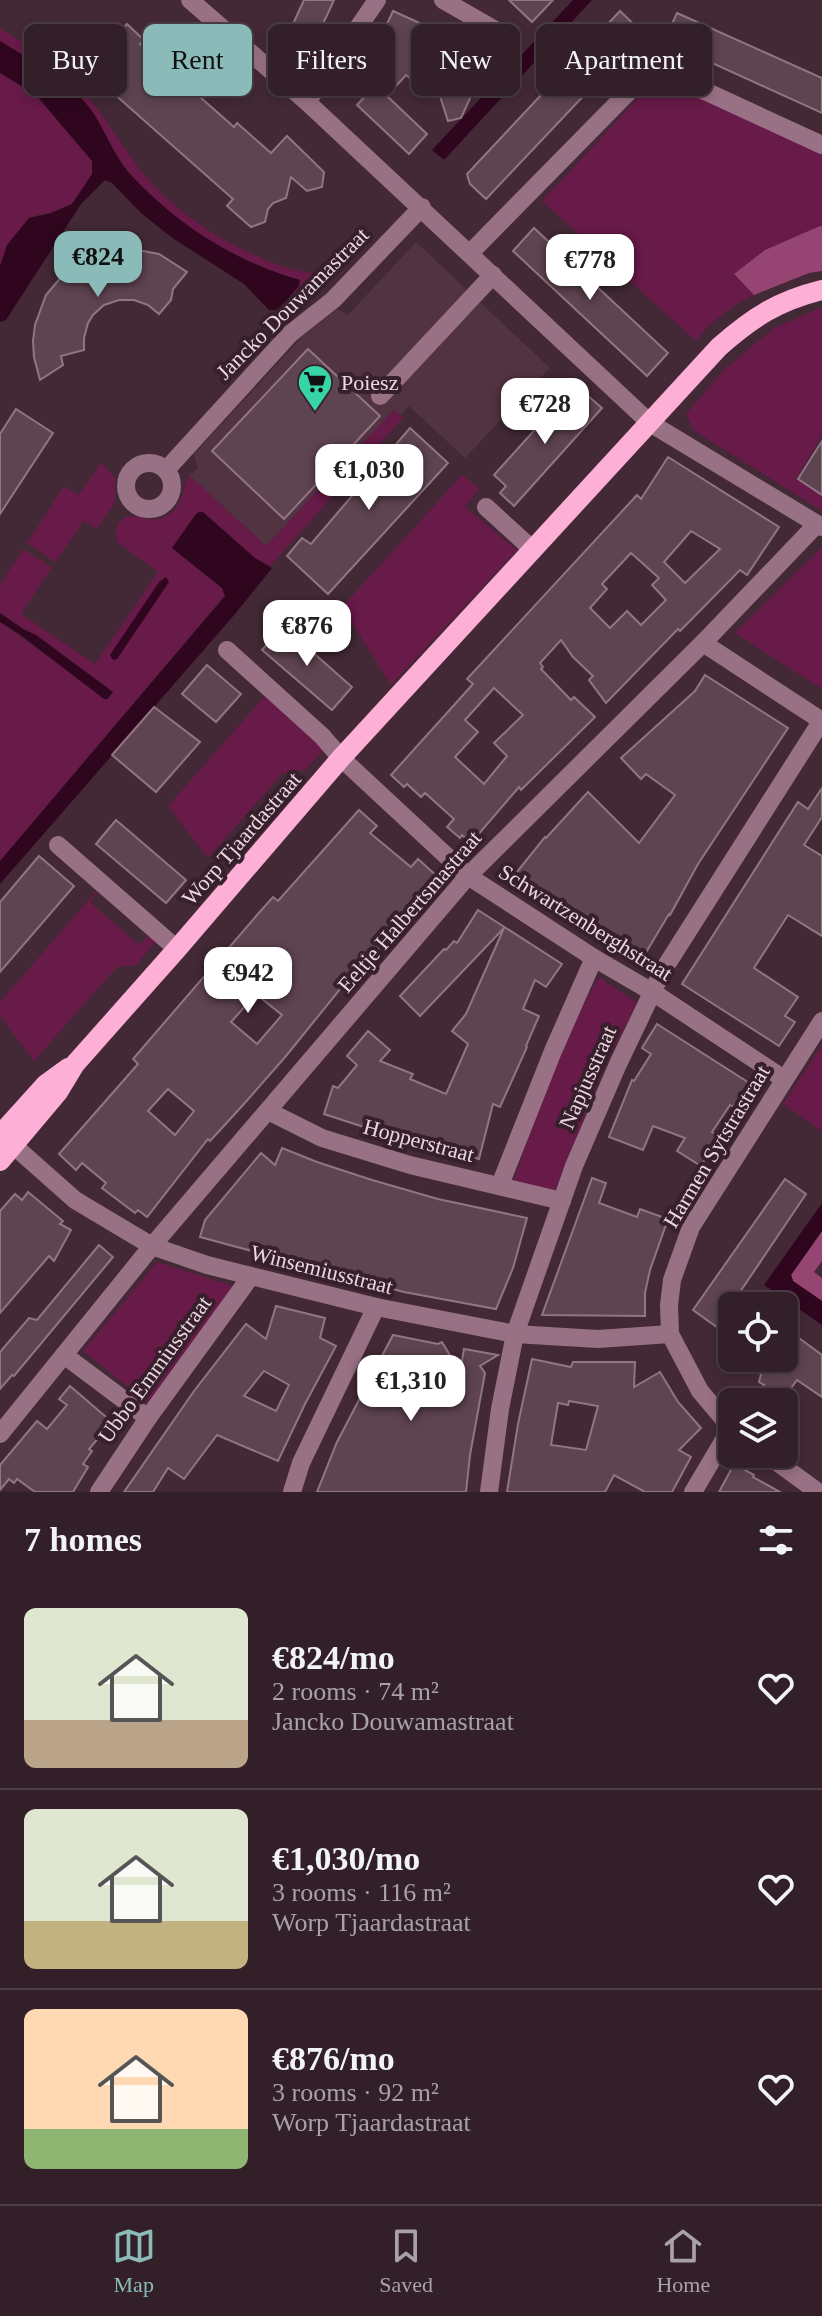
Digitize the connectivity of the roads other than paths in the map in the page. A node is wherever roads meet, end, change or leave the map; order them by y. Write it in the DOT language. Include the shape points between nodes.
graph roads {
  1 [pos="190,0"];
  2 [pos="377,0"];
  3 [pos="443,0"];
  4 [pos="485,24"];
  5 [pos="307,102"];
  6 [pos="822,145"];
  7 [pos="422,207"];
  8 [pos="470,253"];
  9 [pos="493,275"];
  10 [pos="822,290"];
  11 [pos="380,396"];
  12 [pos="650,423"];
  13 [pos="166,470"];
  14 [pos="486,507"];
  15 [pos="820,525"];
  16 [pos="532,549"];
  17 [pos="703,643"];
  18 [pos="227,650"];
  19 [pos="822,720"];
  20 [pos="341,758"];
  21 [pos="58,845"];
  22 [pos="468,876"];
  23 [pos="177,949"];
  24 [pos="594,958"];
  25 [pos="654,993"];
  26 [pos="822,1021"];
  27 [pos="784,1079"];
  28 [pos="268,1111"];
  29 [pos="3,1142"];
  30 [pos="500,1185"];
  31 [pos="562,1201"];
  32 [pos="152,1246"];
  33 [pos="251,1276"];
  34 [pos="376,1307"];
  35 [pos="515,1334"];
  36 [pos="670,1334"];
  37 [pos="64,1355"];
  38 [pos="718,1412"];
  39 [pos="148,1418"];
  40 [pos="0,1434"];
  41 [pos="718,1451"];
  42 [pos="785,1468"];
  43 [pos="99,1492"];
  44 [pos="292,1492"];
  45 [pos="489,1492"];
  46 [pos="693,1492"];
  47 [pos="818,1492"];
  1 -- 5 [label="street"];
  2 -- 5 [label="street"];
  3 -- 4 [label="street"];
  5 -- 7 [label="street"];
  6 -- 8 [label="street" via="653,67"];
  7 -- 8 [label="street"];
  7 -- 13 [label="street, Jancko Douwamastraat" via="333,300 290,334"];
  8 -- 9 [label="street"];
  9 -- 11 [label="street"];
  9 -- 12 [label="street"];
  10 -- 12 [label="main road, Worp Tjaardastraat" via="791,298 748,322"];
  12 -- 15 [label="street"];
  12 -- 16 [label="main road, Worp Tjaardastraat"];
  14 -- 16 [label="street"];
  15 -- 17 [label="street, Eeltje Halbertsmastraat"];
  16 -- 20 [label="main road, Worp Tjaardastraat"];
  17 -- 19 [label="street"];
  17 -- 22 [label="street, Eeltje Halbertsmastraat"];
  18 -- 20 [label="street"];
  19 -- 25 [label="street, Napjusstraat" via="662,972"];
  20 -- 22 [label="street, Schwartzenberghstraat"];
  20 -- 23 [label="main road, Worp Tjaardastraat"];
  21 -- 23 [label="street"];
  22 -- 24 [label="street, Schwartzenberghstraat"];
  22 -- 28 [label="street, Eeltje Halbertsmastraat"];
  23 -- 29 [label="main road, Worp Tjaardastraat" via="75,1064 58,1092"];
  24 -- 25 [label="street, Schwartzenberghstraat"];
  24 -- 30 [label="street, Napjusstraat"];
  25 -- 27 [label="street, Schwartzenberghstraat"];
  25 -- 31 [label="street, Napjusstraat" via="618,1064"];
  26 -- 27 [label="street, Harmen Sytstrastraat"];
  27 -- 36 [label="street, Harmen Sytstrastraat" via="691,1227 672,1280"];
  28 -- 30 [label="street, Hopperstraat" via="322,1138"];
  28 -- 32 [label="street, Eeltje Halbertsmastraat"];
  29 -- 32 [label="street, Winsemiusstraat" via="75,1200"];
  30 -- 31 [label="street, Hopperstraat"];
  31 -- 35 [label="street, Napjusstraat"];
  32 -- 33 [label="street, Winsemiusstraat"];
  32 -- 37 [label="street, Eeltje Halbertsmastraat"];
  33 -- 34 [label="street, Winsemiusstraat"];
  33 -- 39 [label="street, Ubbo Emmiusstraat"];
  34 -- 35 [label="street, Winsemiusstraat"];
  34 -- 44 [label="street"];
  35 -- 36 [label="street, Winsemiusstraat" via="598,1339"];
  35 -- 45 [label="street, Napjusstraat"];
  36 -- 38 [label="street, Harmen Sytstrastraat" via="700,1391"];
  37 -- 39 [label="street"];
  37 -- 40 [label="street, Eeltje Halbertsmastraat"];
  39 -- 43 [label="street, Ubbo Emmiusstraat"];
  41 -- 46 [label="street"];
  42 -- 47 [label="street"];
}
